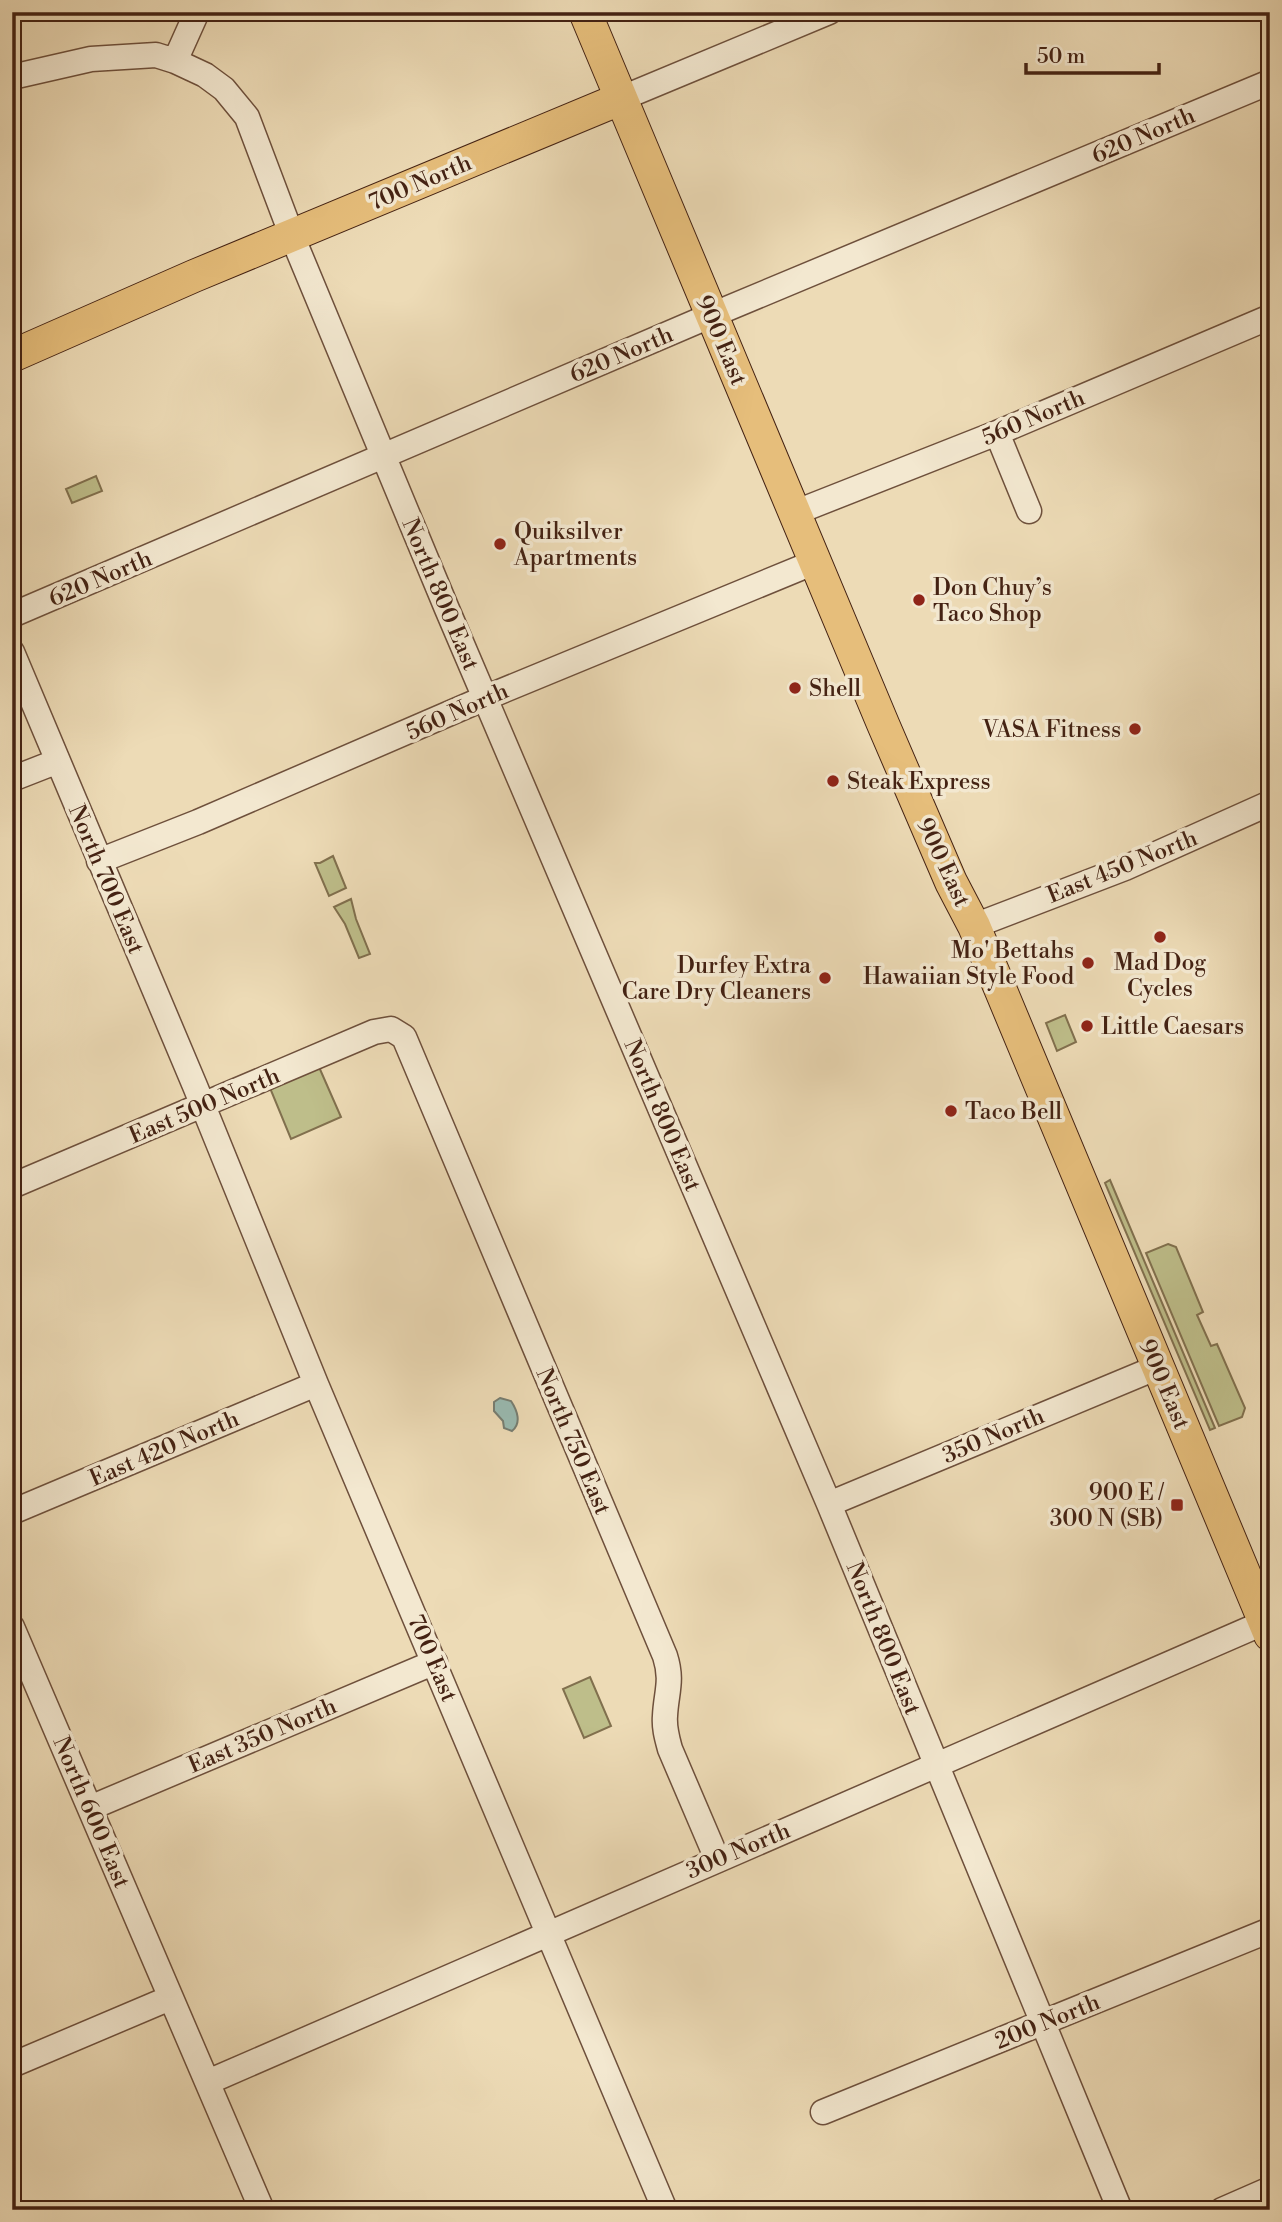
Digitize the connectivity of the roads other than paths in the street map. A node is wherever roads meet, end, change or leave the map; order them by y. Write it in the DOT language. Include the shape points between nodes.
graph roads {
  1 [pos="197,12"];
  2 [pos="585,12"];
  3 [pos="829,12"];
  4 [pos="176,61"];
  5 [pos="12,76"];
  6 [pos="1270,82"];
  7 [pos="620,99"];
  8 [pos="292,236"];
  9 [pos="712,315"];
  10 [pos="1270,317"];
  11 [pos="12,356"];
  12 [pos="997,433"];
  13 [pos="384,457"];
  14 [pos="1029,511"];
  15 [pos="794,513"];
  16 [pos="815,562"];
  17 [pos="12,615"];
  18 [pos="12,652"];
  19 [pos="485,698"];
  20 [pos="58,761"];
  21 [pos="12,779"];
  22 [pos="1270,803"];
  23 [pos="99,861"];
  24 [pos="974,926"];
  25 [pos="397,1032"];
  26 [pos="203,1105"];
  27 [pos="12,1186"];
  28 [pos="1158,1367"];
  29 [pos="316,1384"];
  30 [pos="829,1504"];
  31 [pos="12,1512"];
  32 [pos="1268,1626"];
  33 [pos="13,1630"];
  34 [pos="435,1662"];
  35 [pos="936,1764"];
  36 [pos="90,1808"];
  37 [pos="717,1859"];
  38 [pos="1270,1930"];
  39 [pos="548,1933"];
  40 [pos="170,1998"];
  41 [pos="1043,2024"];
  42 [pos="12,2065"];
  43 [pos="208,2082"];
  44 [pos="823,2112"];
  45 [pos="1270,2189"];
  46 [pos="262,2210"];
  47 [pos="665,2210"];
  48 [pos="1120,2210"];
  49 [pos="1222,2210"];
  1 -- 4 [label="street"];
  2 -- 7 [label="main road, 900 East"];
  3 -- 7 [label="street, 700 North"];
  4 -- 5 [label="street, North 800 East" via="156,55 91,58"];
  4 -- 8 [label="street, North 800 East" via="224,89 247,117"];
  6 -- 9 [label="street, 620 North"];
  7 -- 8 [label="main road, 700 North"];
  7 -- 9 [label="main road, 900 East"];
  8 -- 11 [label="main road, 700 North"];
  8 -- 13 [label="street, North 800 East"];
  9 -- 13 [label="street, 620 North"];
  9 -- 15 [label="main road, 900 East"];
  10 -- 12 [label="street, 560 North"];
  12 -- 14 [label="street"];
  12 -- 15 [label="street, 560 North"];
  13 -- 17 [label="street, 620 North"];
  13 -- 19 [label="street, North 800 East"];
  15 -- 16 [label="main road, 900 East"];
  16 -- 19 [label="street, 560 North"];
  16 -- 24 [label="main road, 900 East"];
  18 -- 20 [label="street, North 700 East"];
  19 -- 23 [label="street, 560 North"];
  19 -- 30 [label="street, North 800 East"];
  20 -- 21 [label="street"];
  20 -- 23 [label="street, North 700 East"];
  22 -- 24 [label="street, East 450 North"];
  23 -- 26 [label="street, North 700 East"];
  24 -- 28 [label="main road, 900 East"];
  25 -- 26 [label="street, East 500 North" via="374,1032"];
  25 -- 37 [label="street, North 750 East" via="408,1041 665,1656 671,1685 665,1714 670,1749"];
  26 -- 27 [label="street, East 500 North"];
  26 -- 29 [label="street, 700 East"];
  28 -- 30 [label="street, 350 North"];
  28 -- 32 [label="main road, 900 East"];
  29 -- 31 [label="street, East 420 North"];
  29 -- 34 [label="street, 700 East"];
  30 -- 35 [label="street, North 800 East"];
  32 -- 35 [label="street, 300 North"];
  33 -- 36 [label="street, North 600 East"];
  34 -- 36 [label="street, East 350 North"];
  34 -- 39 [label="street, 700 East"];
  35 -- 37 [label="street, 300 North"];
  35 -- 41 [label="street, North 800 East"];
  36 -- 40 [label="street, North 600 East"];
  37 -- 39 [label="street, 300 North"];
  38 -- 41 [label="street, 200 North"];
  39 -- 43 [label="street, 300 North"];
  39 -- 47 [label="street, 700 East"];
  40 -- 42 [label="street"];
  40 -- 43 [label="street, North 600 East"];
  41 -- 44 [label="street, 200 North"];
  41 -- 48 [label="street, North 800 East"];
  43 -- 46 [label="street"];
  45 -- 49 [label="street"];
}
